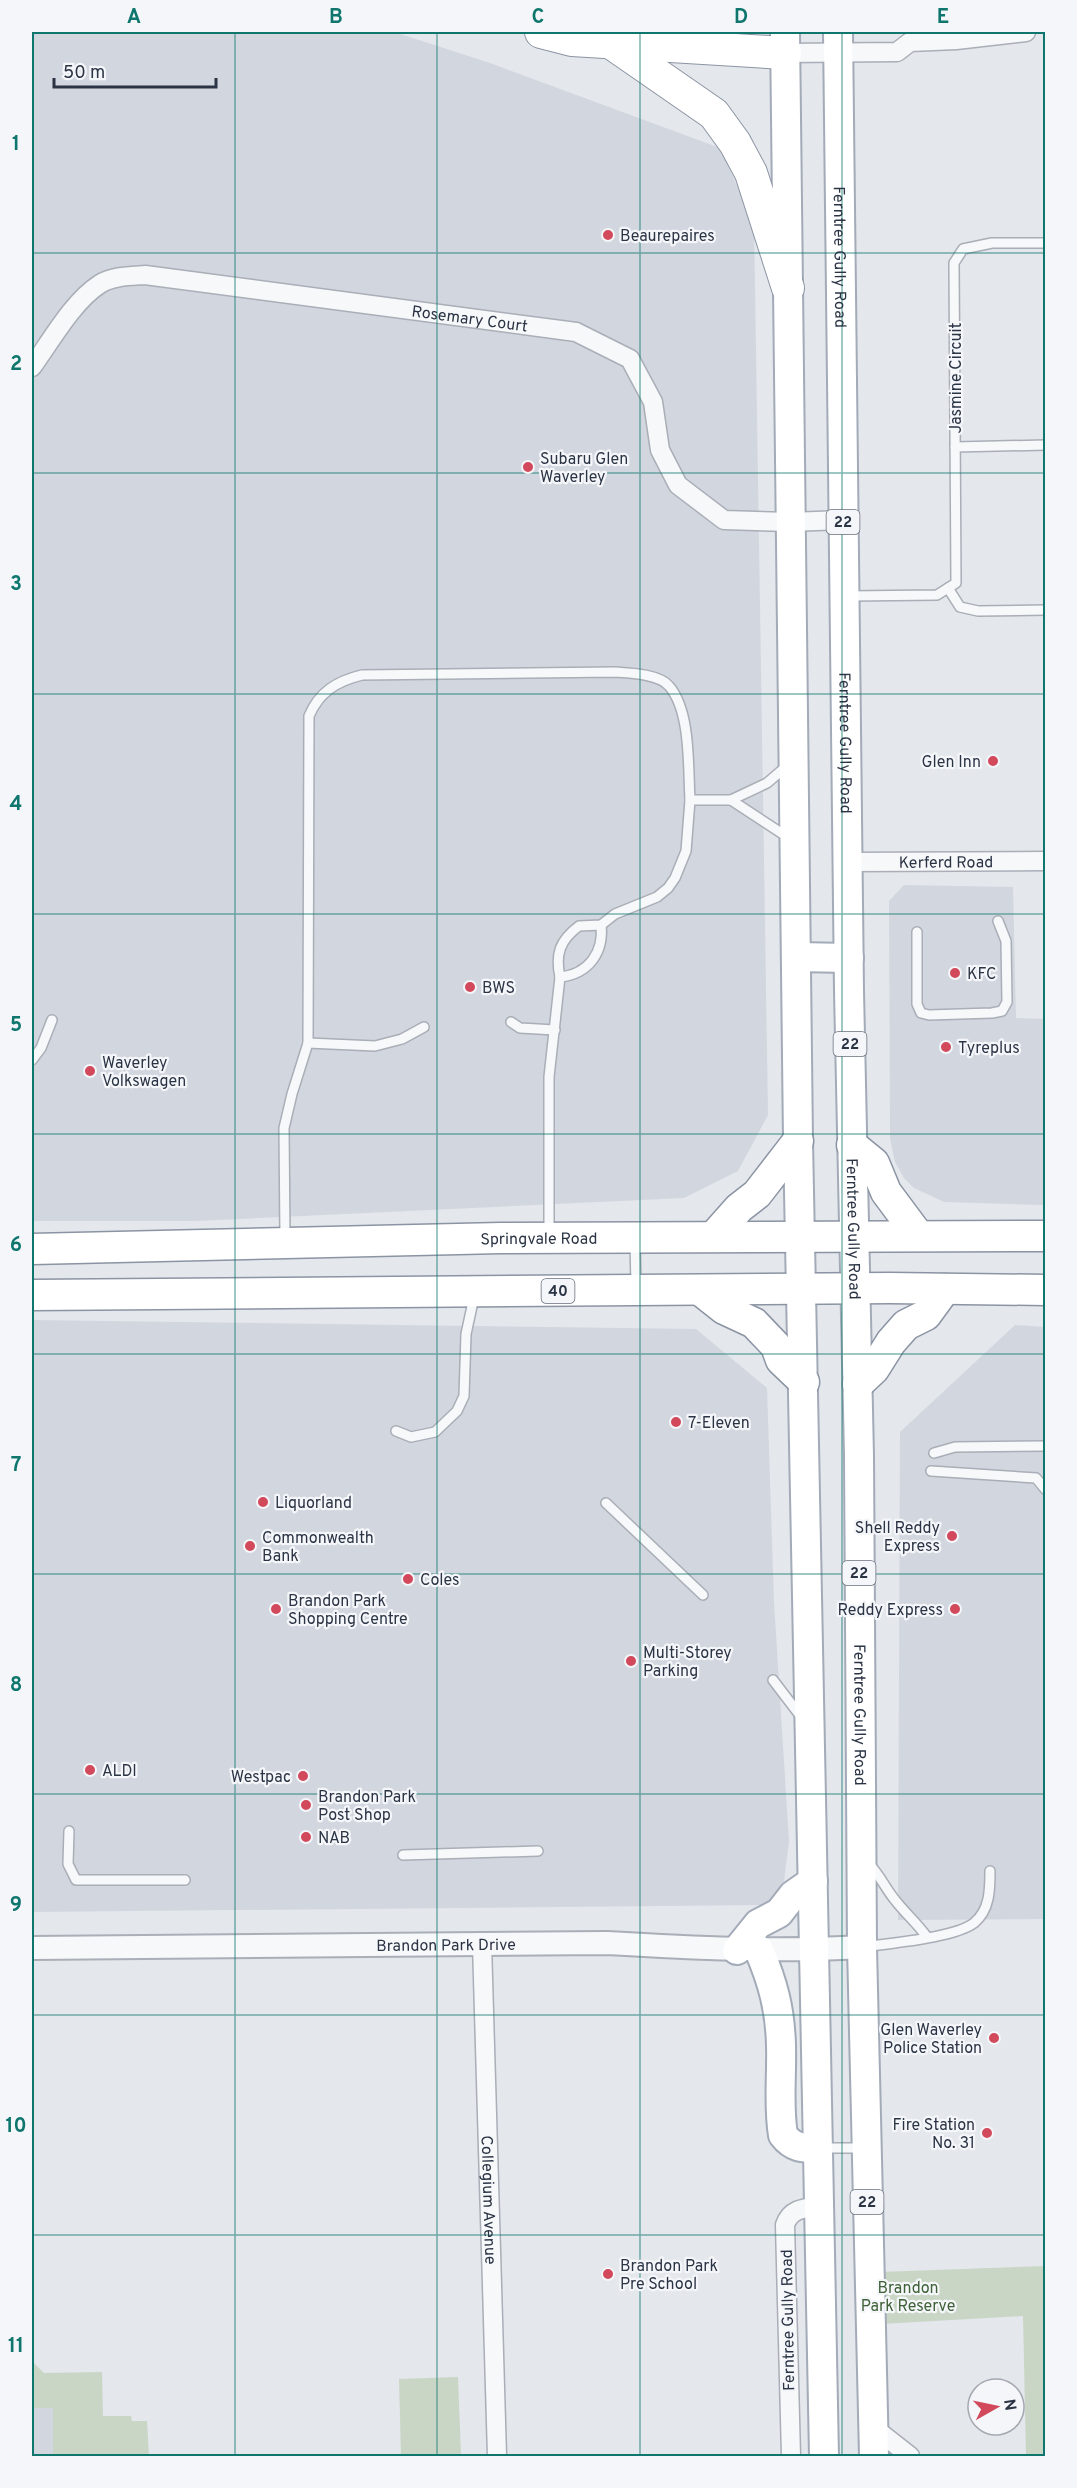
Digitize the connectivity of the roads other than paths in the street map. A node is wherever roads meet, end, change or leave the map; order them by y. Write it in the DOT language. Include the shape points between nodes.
graph roads {
  1 [pos="541,32"];
  2 [pos="1026,32"];
  3 [pos="904,37"];
  4 [pos="785,42"];
  5 [pos="838,42"];
  6 [pos="614,44"];
  7 [pos="1046,243"];
  8 [pos="788,288"];
  9 [pos="32,367"];
  10 [pos="1046,446"];
  11 [pos="955,447"];
  12 [pos="843,520"];
  13 [pos="790,522"];
  14 [pos="948,588"];
  15 [pos="843,596"];
  16 [pos="1046,610"];
  17 [pos="794,761"];
  18 [pos="690,800"];
  19 [pos="731,800"];
  20 [pos="794,840"];
  21 [pos="1046,861"];
  22 [pos="847,862"];
  23 [pos="998,921"];
  24 [pos="601,925"];
  25 [pos="917,932"];
  26 [pos="796,957"];
  27 [pos="849,958"];
  28 [pos="560,977"];
  29 [pos="52,1020"];
  30 [pos="511,1022"];
  31 [pos="424,1027"];
  32 [pos="555,1030"];
  33 [pos="308,1043"];
  34 [pos="32,1060"];
  35 [pos="798,1141"];
  36 [pos="852,1145"];
  37 [pos="800,1235"];
  38 [pos="853,1235"];
  39 [pos="918,1235"];
  40 [pos="634,1236"];
  41 [pos="715,1236"];
  42 [pos="1046,1236"];
  43 [pos="549,1237"];
  44 [pos="285,1243"];
  45 [pos="200,1246"];
  46 [pos="32,1249"];
  47 [pos="802,1289"];
  48 [pos="855,1289"];
  49 [pos="945,1289"];
  50 [pos="700,1290"];
  51 [pos="1046,1290"];
  52 [pos="636,1291"];
  53 [pos="475,1292"];
  54 [pos="204,1293"];
  55 [pos="32,1295"];
  56 [pos="804,1383"];
  57 [pos="858,1384"];
  58 [pos="396,1431"];
  59 [pos="1046,1446"];
  60 [pos="934,1453"];
  61 [pos="931,1471"];
  62 [pos="1046,1490"];
  63 [pos="606,1503"];
  64 [pos="703,1595"];
  65 [pos="773,1680"];
  66 [pos="810,1730"];
  67 [pos="69,1831"];
  68 [pos="538,1851"];
  69 [pos="403,1855"];
  70 [pos="861,1856"];
  71 [pos="990,1871"];
  72 [pos="185,1880"];
  73 [pos="813,1881"];
  74 [pos="927,1937"];
  75 [pos="482,1944"];
  76 [pos="861,1947"];
  77 [pos="32,1948"];
  78 [pos="748,1950"];
  79 [pos="814,1950"];
  80 [pos="818,2148"];
  81 [pos="866,2148"];
  82 [pos="819,2206"];
  83 [pos="873,2427"];
  84 [pos="497,2457"];
  85 [pos="791,2457"];
  86 [pos="824,2457"];
  87 [pos="874,2457"];
  88 [pos="910,2457"];
  1 -- 6 [label="highway"];
  2 -- 3 [label="street" via="956,40"];
  3 -- 5 [label="street" via="897,52"];
  4 -- 5 [label="street"];
  4 -- 6 [label="highway"];
  4 -- 8 [label="main road, Ferntree Gully Road"];
  5 -- 12 [label="main road, Ferntree Gully Road / 22"];
  6 -- 8 [label="highway" via="714,114 735,143 751,173"];
  7 -- 11 [label="lane, Jasmine Circuit" via="992,243 963,249 954,263"];
  8 -- 13 [label="main road, Ferntree Gully Road"];
  9 -- 13 [label="street, Rosemary Court" via="83,297 101,283 125,276 145,275 576,332 630,359 653,402 660,450 678,485 724,520"];
  10 -- 11 [label="lane"];
  11 -- 14 [label="lane, Jasmine Circuit" via="956,583"];
  12 -- 13 [label="street, Rosemary Court"];
  12 -- 15 [label="main road, Ferntree Gully Road / 22"];
  13 -- 17 [label="main road, Ferntree Gully Road"];
  14 -- 15 [label="lane" via="938,595"];
  14 -- 16 [label="lane" via="960,607 978,612"];
  15 -- 22 [label="main road, Ferntree Gully Road / 22"];
  17 -- 19 [label="lane" via="767,783"];
  17 -- 20 [label="main road, Ferntree Gully Road"];
  18 -- 19 [label="lane"];
  18 -- 24 [label="lane" via="686,851 668,888"];
  18 -- 33 [label="lane" via="681,707 668,684 645,674 362,675 332,686 315,701 309,716"];
  19 -- 20 [label="lane"];
  20 -- 26 [label="main road, Ferntree Gully Road"];
  21 -- 22 [label="street, Kerferd Road"];
  22 -- 27 [label="main road, Ferntree Gully Road / 22"];
  23 -- 25 [label="lane" via="1006,941 1007,1002 1002,1011 992,1013 921,1013 917,1004"];
  24 -- 28 [label="lane" via="603,940 592,961 571,975"];
  24 -- 28 [label="lane" via="579,926 561,942 557,964"];
  26 -- 27 [label="main road"];
  26 -- 35 [label="main road, Ferntree Gully Road"];
  27 -- 36 [label="main road, Ferntree Gully Road / 22"];
  28 -- 32 [label="lane"];
  29 -- 34 [label="lane"];
  30 -- 32 [label="lane" via="520,1028"];
  31 -- 33 [label="lane" via="402,1039 375,1046"];
  32 -- 43 [label="lane" via="549,1077"];
  33 -- 44 [label="lane" via="284,1128"];
  35 -- 37 [label="main road, Ferntree Gully Road"];
  35 -- 41 [label="highway" via="757,1194"];
  36 -- 38 [label="main road, Ferntree Gully Road / 22"];
  36 -- 39 [label="highway" via="874,1163 886,1192"];
  37 -- 38 [label="highway, Springvale Road"];
  37 -- 41 [label="highway, Springvale Road"];
  37 -- 47 [label="main road, Ferntree Gully Road"];
  38 -- 39 [label="highway, Springvale Road"];
  38 -- 48 [label="main road, Ferntree Gully Road / 22"];
  39 -- 42 [label="highway, Springvale Road"];
  40 -- 41 [label="highway, Springvale Road"];
  40 -- 43 [label="highway, Springvale Road"];
  40 -- 52 [label="lane"];
  43 -- 44 [label="highway, Springvale Road"];
  44 -- 45 [label="highway, Springvale Road"];
  45 -- 46 [label="highway, Springvale Road"];
  45 -- 54 [label="highway"];
  47 -- 48 [label="highway, 40"];
  47 -- 50 [label="highway, 40"];
  47 -- 56 [label="main road, Ferntree Gully Road"];
  48 -- 49 [label="highway, 40"];
  48 -- 57 [label="main road, Ferntree Gully Road / 22"];
  49 -- 51 [label="highway, 40"];
  49 -- 57 [label="highway" via="926,1315 906,1325"];
  50 -- 52 [label="highway, 40"];
  50 -- 56 [label="highway" via="724,1309 754,1323"];
  52 -- 53 [label="highway, 40"];
  53 -- 54 [label="highway, 40"];
  53 -- 58 [label="lane" via="466,1334 464,1395 457,1411 442,1427 421,1436"];
  54 -- 55 [label="highway, 40"];
  56 -- 66 [label="main road, Ferntree Gully Road"];
  57 -- 70 [label="main road, Ferntree Gully Road / 22"];
  59 -- 60 [label="lane" via="955,1447"];
  61 -- 62 [label="lane" via="1036,1479"];
  63 -- 64 [label="lane"];
  65 -- 66 [label="lane"];
  66 -- 73 [label="main road, Ferntree Gully Road"];
  67 -- 72 [label="lane" via="68,1864 76,1880"];
  68 -- 69 [label="lane"];
  70 -- 74 [label="lane"];
  70 -- 76 [label="main road, Ferntree Gully Road / 22"];
  71 -- 74 [label="lane" via="990,1894 974,1923 948,1934"];
  73 -- 78 [label="main road" via="793,1895 779,1913 758,1924"];
  73 -- 79 [label="main road, Ferntree Gully Road"];
  74 -- 76 [label="lane"];
  75 -- 77 [label="street, Brandon Park Drive"];
  75 -- 78 [label="street, Brandon Park Drive" via="607,1943"];
  75 -- 84 [label="street, Collegium Avenue"];
  76 -- 79 [label="street, Brandon Park Drive"];
  76 -- 81 [label="main road, Ferntree Gully Road / 22"];
  78 -- 79 [label="street, Brandon Park Drive"];
  78 -- 80 [label="main road" via="774,1986 781,2045 783,2135 797,2148"];
  79 -- 80 [label="main road, Ferntree Gully Road"];
  80 -- 81 [label="lane"];
  80 -- 82 [label="main road, Ferntree Gully Road"];
  81 -- 83 [label="main road, Ferntree Gully Road / 22"];
  82 -- 85 [label="street, Ferntree Gully Road" via="800,2209 785,2225"];
  82 -- 86 [label="main road, Ferntree Gully Road"];
  83 -- 87 [label="main road, Ferntree Gully Road / 22"];
  83 -- 88 [label="street"];
}
